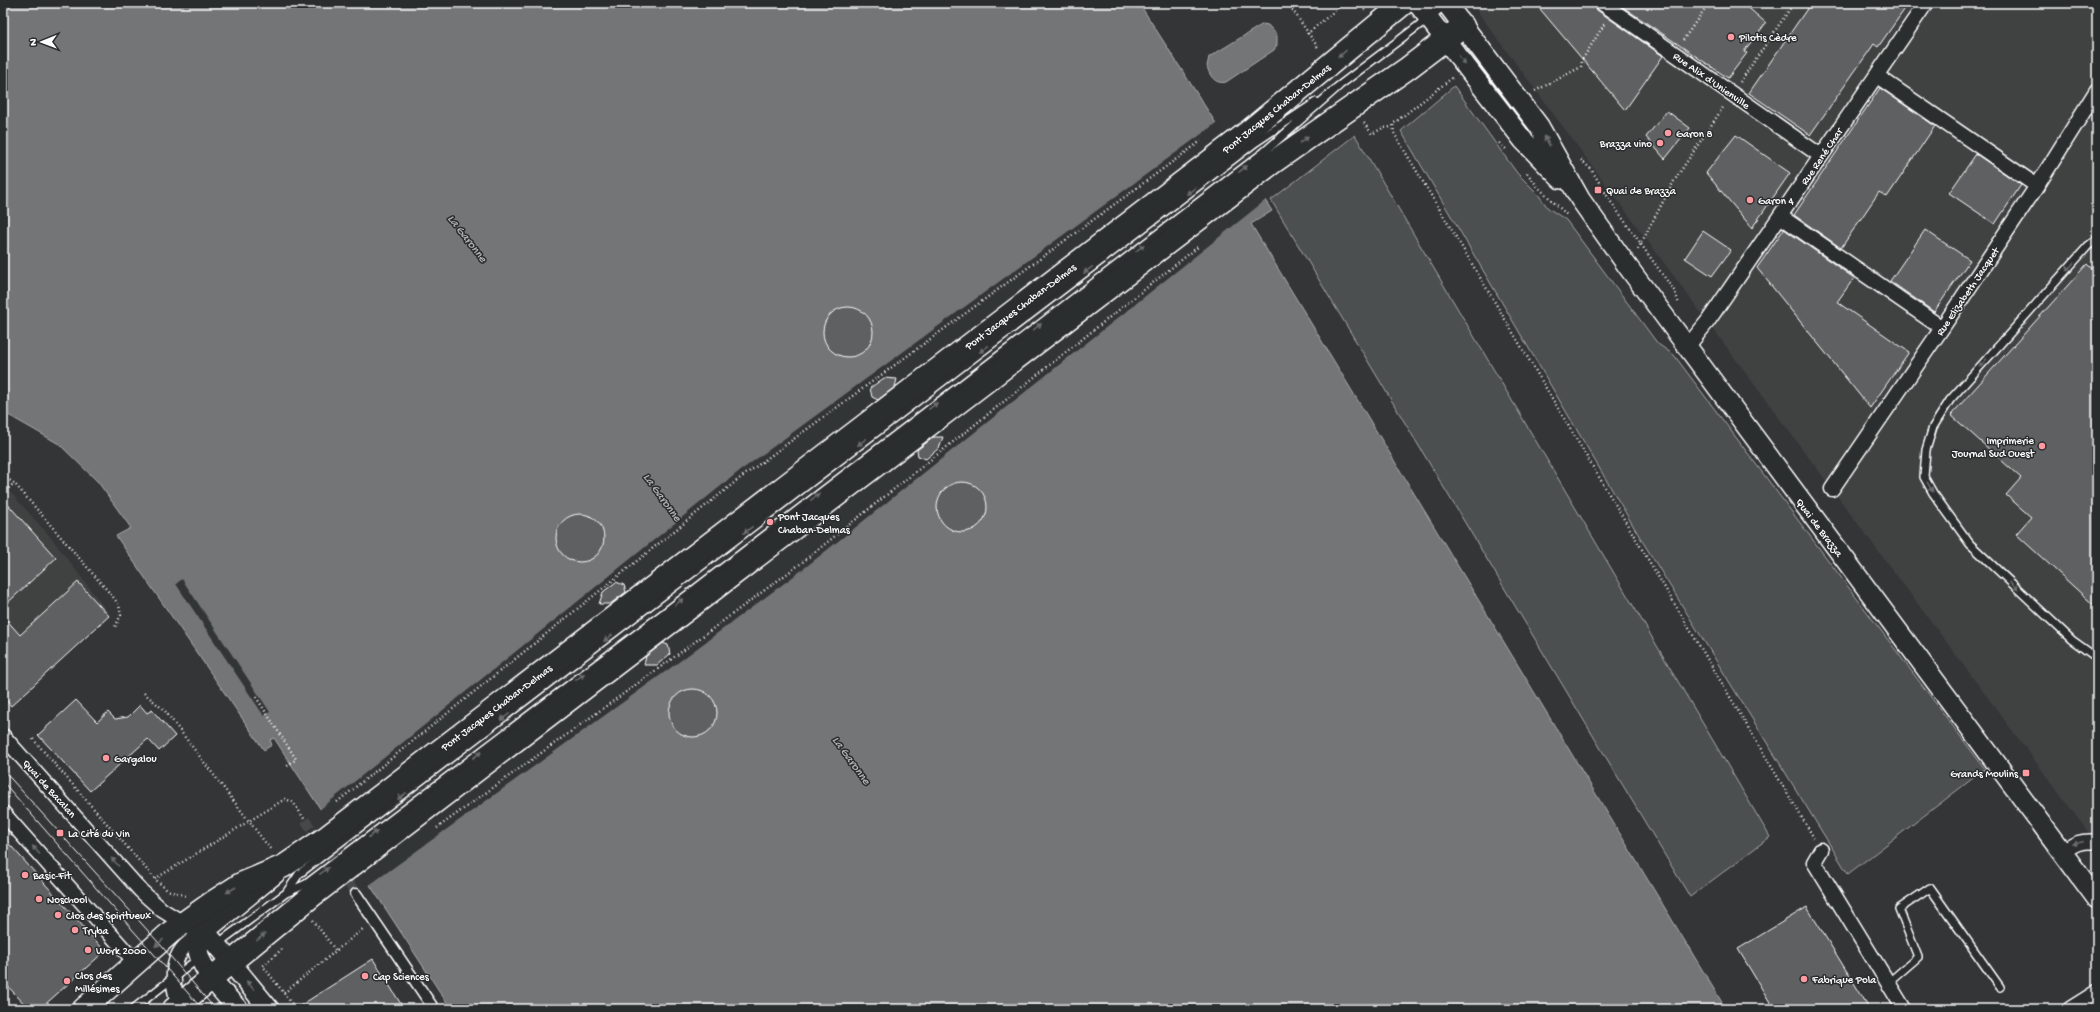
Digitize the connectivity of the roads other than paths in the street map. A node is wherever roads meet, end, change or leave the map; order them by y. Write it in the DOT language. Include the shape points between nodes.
graph roads {
  1 [pos="1404,3"];
  2 [pos="1417,3"];
  3 [pos="1447,3"];
  4 [pos="1926,3"];
  5 [pos="1607,7"];
  6 [pos="1429,19"];
  7 [pos="1463,26"];
  8 [pos="1445,40"];
  9 [pos="1877,76"];
  10 [pos="1339,86"];
  11 [pos="2097,90"];
  12 [pos="1252,137"];
  13 [pos="1821,156"];
  14 [pos="1268,158"];
  15 [pos="2036,186"];
  16 [pos="1580,199"];
  17 [pos="1780,216"];
  18 [pos="2097,239"];
  19 [pos="1942,328"];
  20 [pos="1687,348"];
  21 [pos="1832,489"];
  22 [pos="2097,658"];
  23 [pos="3,736"];
  24 [pos="3,812"];
  25 [pos="331,841"];
  26 [pos="2097,842"];
  27 [pos="1821,850"];
  28 [pos="2062,853"];
  29 [pos="278,859"];
  30 [pos="345,863"];
  31 [pos="286,893"];
  32 [pos="356,894"];
  33 [pos="2097,899"];
  34 [pos="183,923"];
  35 [pos="208,947"];
  36 [pos="231,962"];
  37 [pos="136,963"];
  38 [pos="174,976"];
  39 [pos="211,978"];
  40 [pos="1888,983"];
  41 [pos="2000,987"];
  42 [pos="2097,992"];
  43 [pos="179,1008"];
  44 [pos="84,1009"];
  45 [pos="133,1009"];
  46 [pos="238,1009"];
  47 [pos="269,1009"];
  48 [pos="434,1009"];
  49 [pos="1904,1009"];
  50 [pos="2070,1009"];
  1 -- 12 [label="main road, Pont Jacques Chaban-Delmas, one-way"];
  2 -- 6 [label="main road, Quai de Brazza"];
  3 -- 6 [label="lane"];
  3 -- 7 [label="main road, Quai de Brazza"];
  4 -- 9 [label="street, Rue René Char"];
  5 -- 13 [label="street, Rue Alix d'Unienville"];
  6 -- 8 [label="main road, Quai de Brazza"];
  6 -- 10 [label="lane"];
  7 -- 8 [label="main road"];
  16 -- 7 [label="main road, Quai de Brazza, one-way" via="1539,126"];
  14 -- 8 [label="main road, one-way"];
  8 -- 16 [label="main road, Quai de Brazza, one-way" via="1523,140"];
  9 -- 13 [label="street, Rue René Char"];
  9 -- 15 [label="street"];
  10 -- 12 [label="lane"];
  10 -- 14 [label="lane"];
  11 -- 15 [label="street, Rue Elizabeth Jacquet"];
  12 -- 25 [label="main road, Pont Jacques Chaban-Delmas, one-way"];
  13 -- 17 [label="street, Rue René Char"];
  30 -- 14 [label="main road, one-way"];
  15 -- 19 [label="street, Rue Elizabeth Jacquet"];
  16 -- 20 [label="main road, Quai de Brazza"];
  17 -- 19 [label="street"];
  17 -- 20 [label="street, Rue René Char"];
  18 -- 22 [label="lane, one-way" via="1950,400 1932,427 1926,450 1924,477 1970,544 2072,640"];
  19 -- 21 [label="street, Rue Elizabeth Jacquet"];
  20 -- 28 [label="main road, Quai de Brazza"];
  34 -- 23 [label="street, Quai de Bacalan, one-way" via="162,910 141,891"];
  37 -- 24 [label="street, one-way"];
  25 -- 29 [label="main road, Pont Jacques Chaban-Delmas"];
  25 -- 31 [label="lane" via="299,874"];
  26 -- 28 [label="street, one-way" via="2073,844"];
  27 -- 40 [label="street" via="1814,862"];
  28 -- 33 [label="main road, Quai de Brazza"];
  29 -- 34 [label="main road, Pont Jacques Chaban-Delmas, one-way"];
  29 -- 35 [label="main road"];
  31 -- 30 [label="lane, one-way"];
  36 -- 30 [label="main road, one-way"];
  31 -- 35 [label="lane"];
  32 -- 48 [label="street"];
  34 -- 35 [label="main road"];
  34 -- 37 [label="main road, Pont Jacques Chaban-Delmas, one-way"];
  35 -- 36 [label="main road"];
  35 -- 38 [label="lane"];
  35 -- 38 [label="street" via="183,948"];
  35 -- 39 [label="main road"];
  36 -- 39 [label="main road"];
  47 -- 36 [label="main road, one-way"];
  37 -- 44 [label="main road, Pont Jacques Chaban-Delmas"];
  38 -- 43 [label="street"];
  38 -- 45 [label="lane"];
  39 -- 43 [label="main road"];
  39 -- 46 [label="main road"];
  40 -- 41 [label="lane" via="1918,957 1898,909 1930,888"];
  40 -- 49 [label="street"];
  42 -- 50 [label="street"];
}
